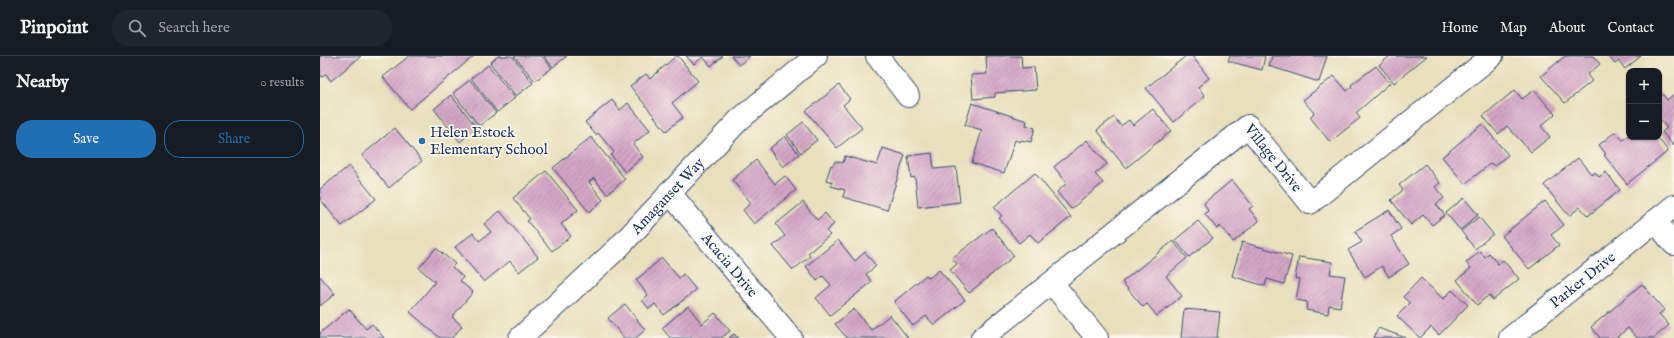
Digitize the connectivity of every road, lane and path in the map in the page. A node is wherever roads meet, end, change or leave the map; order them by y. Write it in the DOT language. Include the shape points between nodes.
graph roads {
  1 [pos="816,56"];
  2 [pos="877,56"];
  3 [pos="1492,56"];
  4 [pos="908,96"];
  5 [pos="669,192"];
  6 [pos="1674,206"];
  7 [pos="1655,221"];
  8 [pos="1674,244"];
  9 [pos="1052,283"];
  10 [pos="520,338"];
  11 [pos="791,338"];
  12 [pos="982,338"];
  13 [pos="1097,338"];
  14 [pos="1510,338"];
  1 -- 5 [label="street, Amaganset Way" via="739,120"];
  2 -- 4 [label="street"];
  3 -- 9 [label="street, Village Drive" via="1310,203 1248,126"];
  5 -- 10 [label="street, Amaganset Way" via="618,248"];
  5 -- 11 [label="street, Acacia Drive"];
  6 -- 7 [label="street, Parker Drive"];
  7 -- 8 [label="street"];
  7 -- 14 [label="street, Parker Drive"];
  9 -- 12 [label="street, Village Drive"];
  9 -- 13 [label="street"];
}
